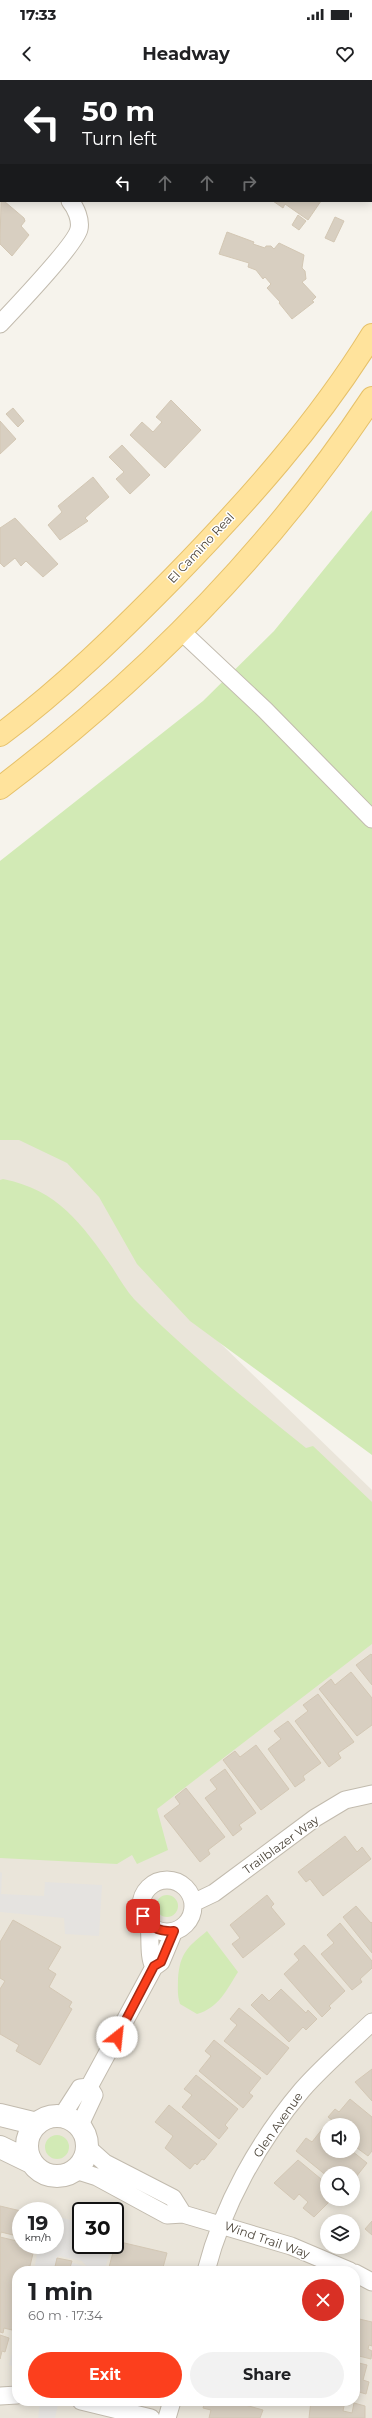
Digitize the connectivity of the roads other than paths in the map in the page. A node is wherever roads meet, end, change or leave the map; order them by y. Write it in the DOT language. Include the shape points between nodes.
graph roads {
  1 [pos="71,202"];
  2 [pos="0,324"];
  3 [pos="372,335"];
  4 [pos="372,398"];
  5 [pos="181,631"];
  6 [pos="0,735"];
  7 [pos="0,788"];
  8 [pos="372,819"];
  9 [pos="372,1794"];
  10 [pos="193,1903"];
  11 [pos="149,1926"];
  12 [pos="174,1931"];
  13 [pos="154,1966"];
  14 [pos="372,2022"];
  15 [pos="0,2115"];
  16 [pos="37,2124"];
  17 [pos="76,2130"];
  18 [pos="0,2147"];
  19 [pos="31,2162"];
  20 [pos="76,2170"];
  21 [pos="183,2214"];
  22 [pos="220,2224"];
  23 [pos="207,2266"];
  24 [pos="338,2266"];
  25 [pos="360,2276"];
  26 [pos="372,2282"];
  27 [pos="0,2396"];
  28 [pos="12,2396"];
  29 [pos="102,2406"];
  30 [pos="171,2406"];
  31 [pos="151,2418"];
  32 [pos="167,2418"];
  1 -- 2 [label="street" via="78,219 79,230 64,252"];
  3 -- 6 [label="main road, El Camino Real" via="305,433 213,537 107,646"];
  4 -- 5 [label="main road" via="334,455 249,559"];
  5 -- 7 [label="main road" via="136,677 56,746"];
  5 -- 8 [label="street" via="265,710"];
  9 -- 10 [label="street, Trailblazer Way" via="339,1803 214,1893"];
  10 -- 11 [label="street" via="186,1889 180,1884 164,1880 156,1882 144,1893 142,1901 143,1916"];
  10 -- 12 [label="street" via="186,1924"];
  11 -- 12 [label="street" via="166,1932"];
  11 -- 13 [label="street" via="152,1948 150,1960"];
  12 -- 13 [label="street" via="161,1962"];
  13 -- 17 [label="street" via="89,2087 94,2095"];
  14 -- 22 [label="street, Glen Avenue" via="303,2089 258,2150"];
  15 -- 16 [label="street"];
  16 -- 17 [label="street" via="46,2119"];
  16 -- 19 [label="street" via="27,2142"];
  17 -- 20 [label="street" via="83,2159"];
  17 -- 21 [label="street" via="104,2163 173,2198"];
  18 -- 19 [label="street"];
  19 -- 20 [label="street" via="38,2170 56,2176 67,2175"];
  20 -- 21 [label="street, Wind Trail Way" via="98,2177 167,2215"];
  21 -- 22 [label="street, Wind Trail Way"];
  22 -- 23 [label="street, Glen Avenue"];
  22 -- 24 [label="street, Wind Trail Way" via="291,2246"];
  25 -- 26 [label="street"];
  27 -- 28 [label="street"];
  29 -- 31 [label="street"];
  30 -- 32 [label="street"];
}
